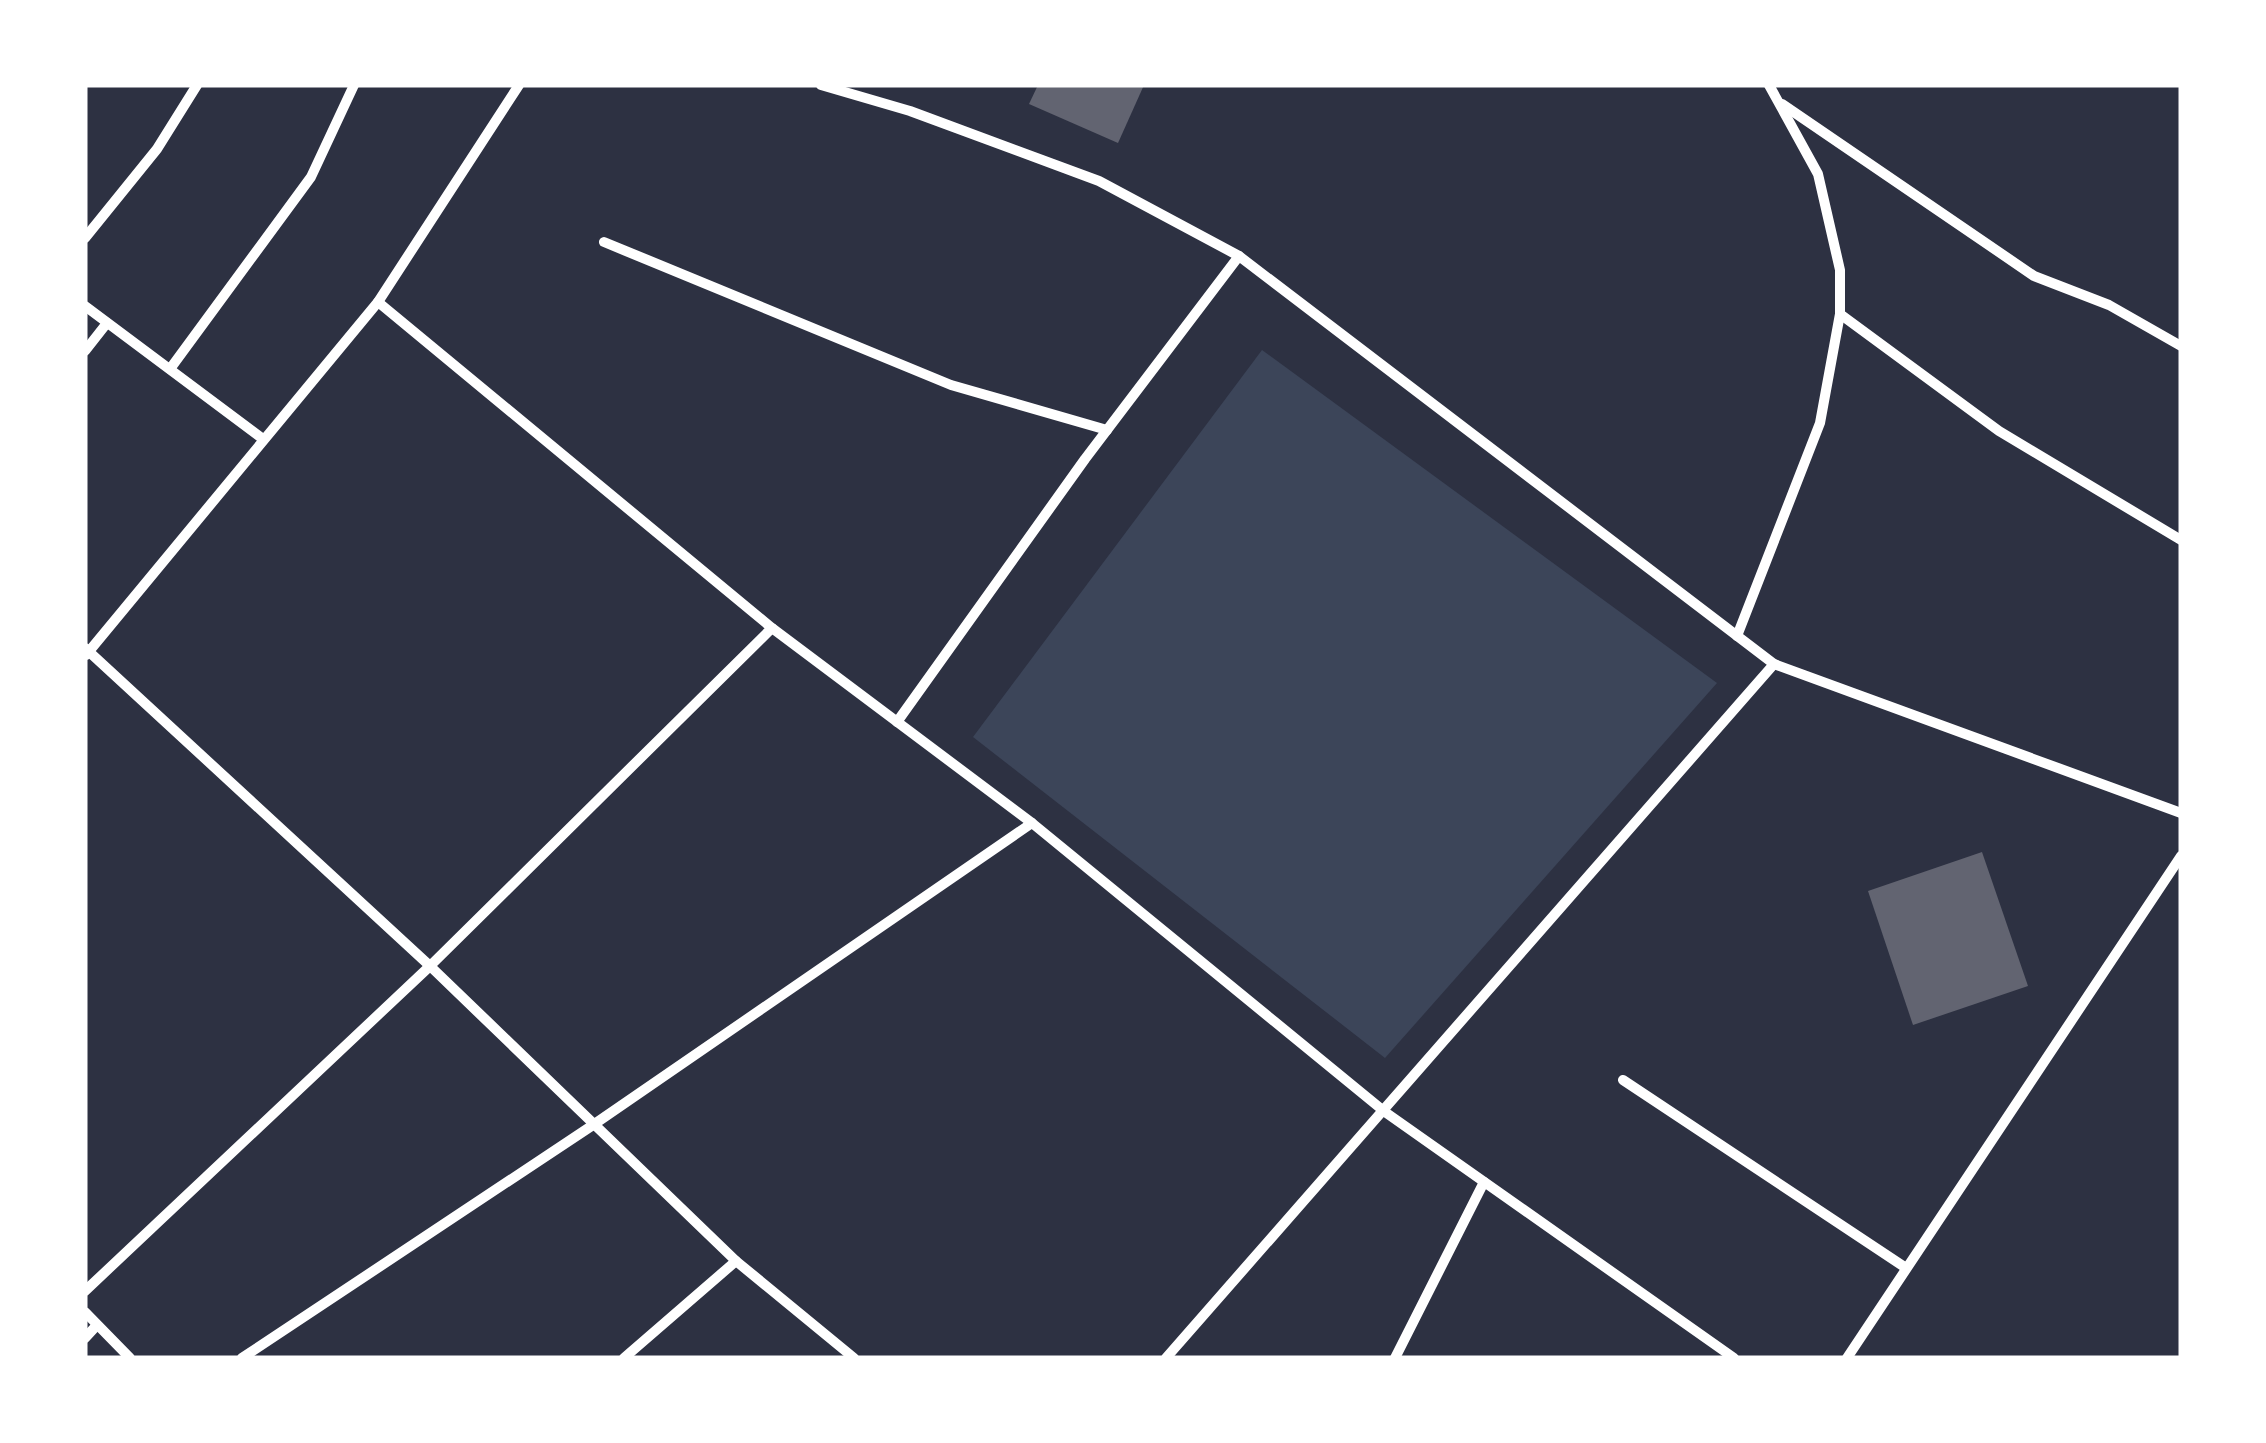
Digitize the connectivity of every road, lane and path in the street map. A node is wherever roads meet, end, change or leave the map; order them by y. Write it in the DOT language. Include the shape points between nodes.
graph roads {
  1 [pos="197,85"];
  2 [pos="354,85"];
  3 [pos="519,85"];
  4 [pos="821,85"];
  5 [pos="1769,85"];
  6 [pos="858,90"];
  7 [pos="1777,100"];
  8 [pos="85,238"];
  9 [pos="604,242"];
  10 [pos="1239,256"];
  11 [pos="378,302"];
  12 [pos="85,306"];
  13 [pos="1840,314"];
  14 [pos="108,323"];
  15 [pos="2181,346"];
  16 [pos="85,351"];
  17 [pos="170,369"];
  18 [pos="1108,430"];
  19 [pos="263,439"];
  20 [pos="2181,540"];
  21 [pos="772,628"];
  22 [pos="1737,636"];
  23 [pos="86,652"];
  24 [pos="1774,664"];
  25 [pos="897,722"];
  26 [pos="2181,813"];
  27 [pos="1032,824"];
  28 [pos="2181,856"];
  29 [pos="430,966"];
  30 [pos="1623,1080"];
  31 [pos="1386,1112"];
  32 [pos="593,1125"];
  33 [pos="1484,1182"];
  34 [pos="736,1262"];
  35 [pos="1906,1268"];
  36 [pos="85,1291"];
  37 [pos="85,1312"];
  38 [pos="97,1324"];
  39 [pos="85,1338"];
  40 [pos="130,1358"];
  41 [pos="242,1358"];
  42 [pos="624,1358"];
  43 [pos="854,1358"];
  44 [pos="1166,1358"];
  45 [pos="1396,1358"];
  46 [pos="1734,1358"];
  47 [pos="1847,1358"];
  1 -- 8 [label="street" via="157,149"];
  2 -- 17 [label="street" via="312,177"];
  3 -- 11 [label="street"];
  4 -- 6 [label="street"];
  5 -- 7 [label="street"];
  6 -- 10 [label="street" via="1099,181"];
  7 -- 13 [label="street" via="1818,174 1840,270"];
  7 -- 15 [label="street" via="2034,276 2109,305"];
  9 -- 18 [label="street" via="951,385"];
  10 -- 18 [label="street"];
  10 -- 22 [label="street"];
  11 -- 19 [label="street"];
  11 -- 21 [label="street"];
  12 -- 14 [label="street"];
  13 -- 20 [label="street" via="1999,431"];
  13 -- 22 [label="street" via="1820,423"];
  14 -- 16 [label="street"];
  14 -- 17 [label="street"];
  17 -- 19 [label="street"];
  18 -- 25 [label="street"];
  19 -- 23 [label="street"];
  21 -- 25 [label="street"];
  21 -- 29 [label="street"];
  22 -- 24 [label="street"];
  23 -- 29 [label="street"];
  24 -- 26 [label="street"];
  24 -- 31 [label="street"];
  25 -- 27 [label="street"];
  27 -- 31 [label="street"];
  27 -- 32 [label="street"];
  28 -- 35 [label="street"];
  29 -- 32 [label="street"];
  29 -- 36 [label="street"];
  30 -- 35 [label="street"];
  31 -- 33 [label="street"];
  31 -- 44 [label="street"];
  32 -- 34 [label="street"];
  32 -- 41 [label="street"];
  33 -- 45 [label="street"];
  33 -- 46 [label="street"];
  34 -- 42 [label="street"];
  34 -- 43 [label="street"];
  35 -- 47 [label="street"];
  37 -- 38 [label="street"];
  38 -- 39 [label="street"];
  38 -- 40 [label="street"];
}
